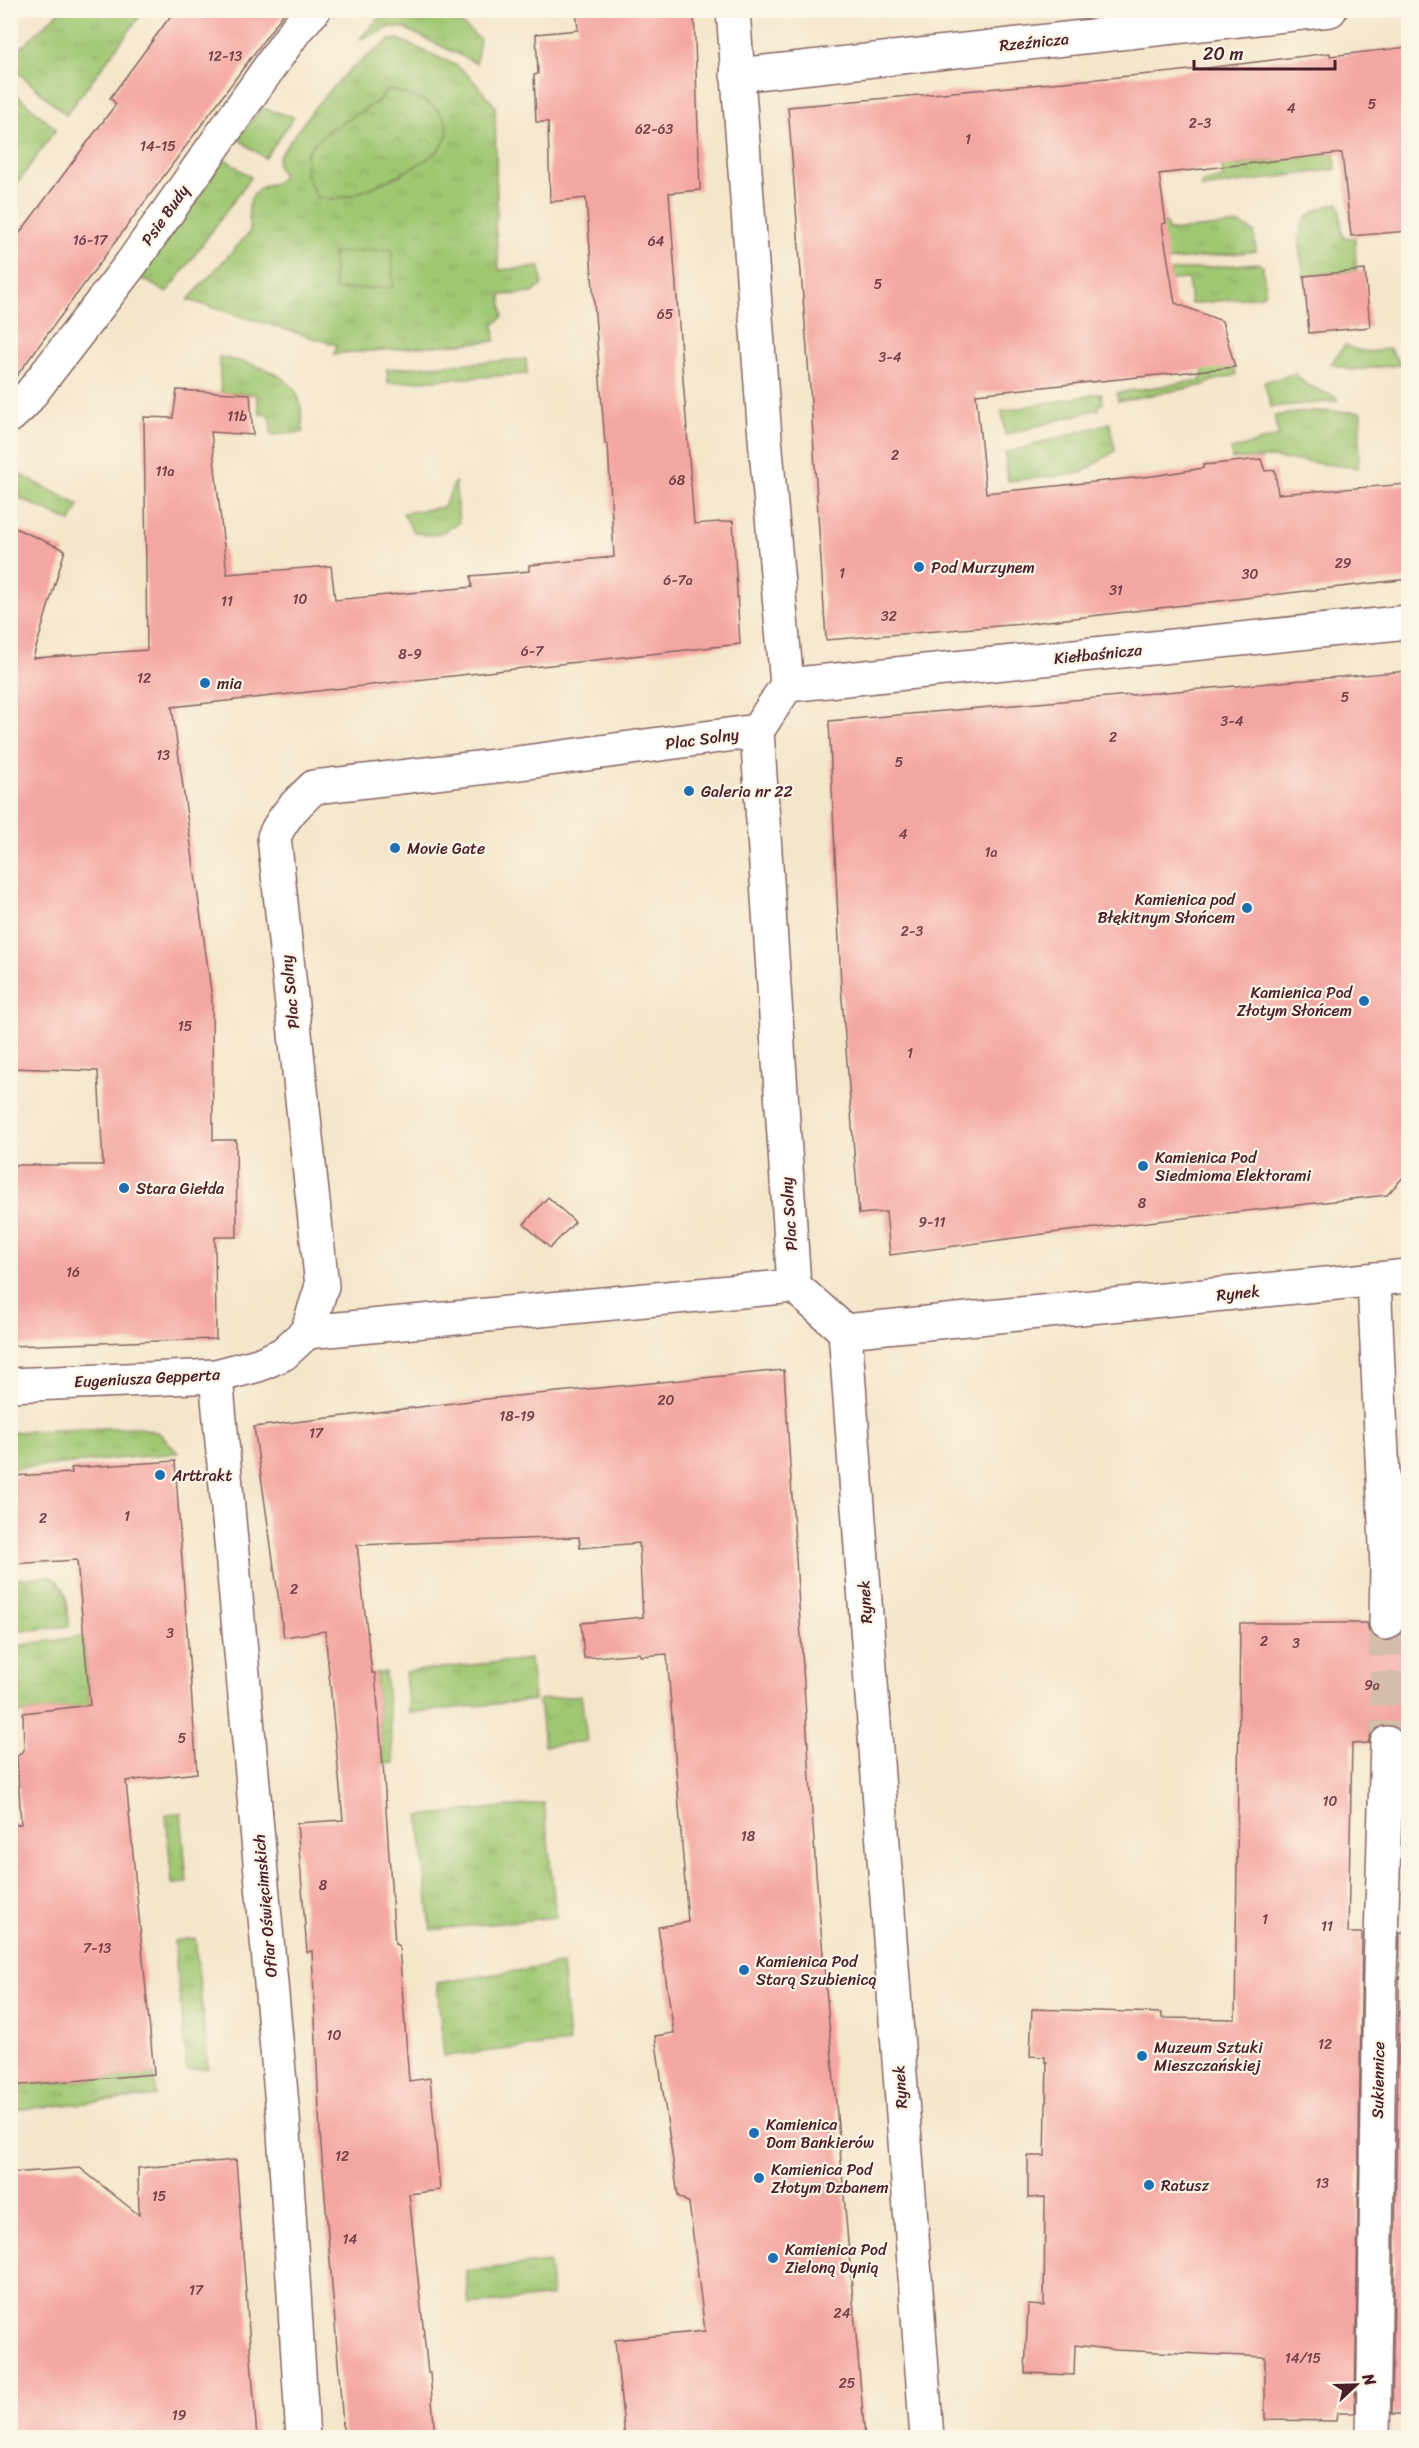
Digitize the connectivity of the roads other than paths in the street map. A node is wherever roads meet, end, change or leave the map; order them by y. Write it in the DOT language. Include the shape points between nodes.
graph roads {
  1 [pos="314,10"];
  2 [pos="733,10"];
  3 [pos="1330,10"];
  4 [pos="737,75"];
  5 [pos="10,416"];
  6 [pos="1408,622"];
  7 [pos="786,685"];
  8 [pos="758,731"];
  9 [pos="1408,1276"];
  10 [pos="1374,1279"];
  11 [pos="794,1286"];
  12 [pos="845,1331"];
  13 [pos="307,1332"];
  14 [pos="216,1376"];
  15 [pos="10,1385"];
  16 [pos="1386,1623"];
  17 [pos="1387,1743"];
  18 [pos="1373,2427"];
  19 [pos="303,2438"];
  20 [pos="927,2438"];
  1 -- 5 [label="street, Psie Budy" via="297,28 138,254"];
  2 -- 4 [label="street"];
  3 -- 4 [label="street, Rzeźnicza"];
  4 -- 7 [label="street"];
  6 -- 7 [label="street, Kiełbaśnicza"];
  7 -- 8 [label="street"];
  8 -- 11 [label="street, Plac Solny"];
  8 -- 13 [label="street, Plac Solny" via="314,787 280,823 274,837 322,1286"];
  9 -- 10 [label="street, Rynek"];
  10 -- 12 [label="street, Rynek"];
  10 -- 16 [label="street"];
  11 -- 12 [label="street"];
  11 -- 13 [label="street"];
  12 -- 20 [label="street, Rynek"];
  13 -- 14 [label="street, Eugeniusza Gepperta" via="283,1354"];
  14 -- 15 [label="street, Eugeniusza Gepperta"];
  14 -- 19 [label="street, Ofiar Oświęcimskich" via="283,2116"];
  17 -- 18 [label="street, Sukiennice"];
}
